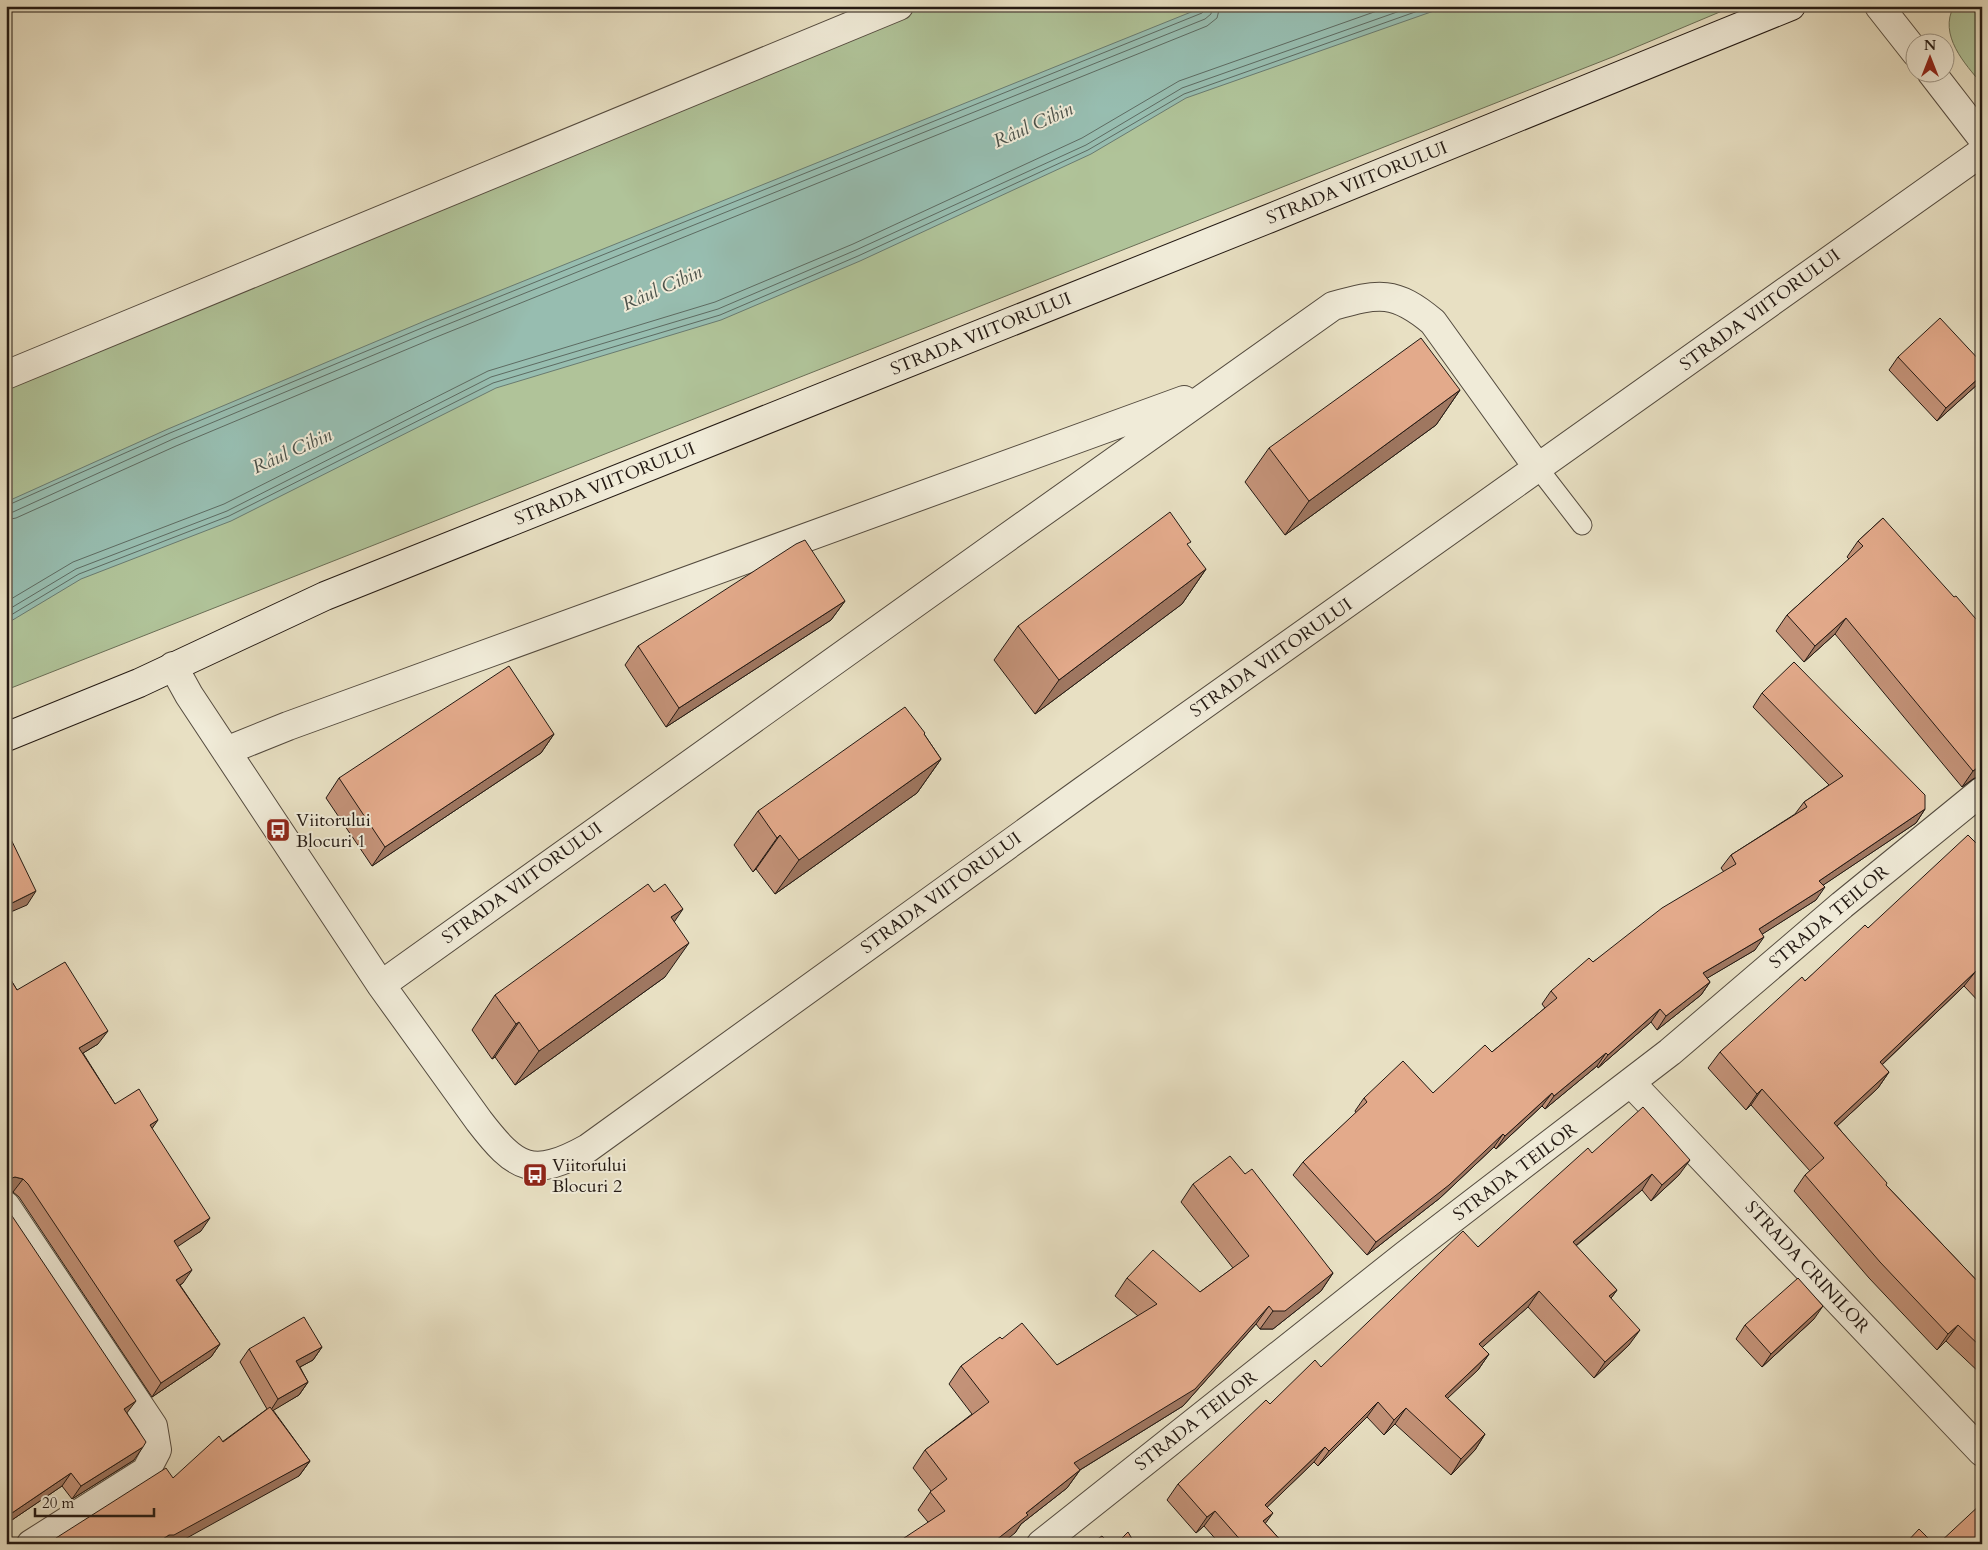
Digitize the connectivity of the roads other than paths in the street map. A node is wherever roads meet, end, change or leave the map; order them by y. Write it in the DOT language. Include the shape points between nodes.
graph roads {
  1 [pos="899,6"];
  2 [pos="1791,6"];
  3 [pos="1879,6"];
  4 [pos="1906,40"];
  5 [pos="1939,82"];
  6 [pos="1982,138"];
  7 [pos="1982,152"];
  8 [pos="6,376"];
  9 [pos="1216,388"];
  10 [pos="1538,468"];
  11 [pos="1582,525"];
  12 [pos="173,666"];
  13 [pos="6,737"];
  14 [pos="226,751"];
  15 [pos="1982,791"];
  16 [pos="382,985"];
  17 [pos="1631,1083"];
  18 [pos="6,1206"];
  19 [pos="1982,1452"];
  20 [pos="31,1544"];
  21 [pos="1041,1544"];
  1 -- 8 [label="street"];
  2 -- 12 [label="street, STRADA VIITORULUI" via="325,596"];
  3 -- 4 [label="street"];
  5 -- 6 [label="street"];
  7 -- 10 [label="street, STRADA VIITORULUI"];
  9 -- 10 [label="street, STRADA VIITORULUI" via="1333,306 1378,296 1400,300 1415,306 1433,322"];
  9 -- 14 [label="street" via="297,722"];
  9 -- 16 [label="street, STRADA VIITORULUI"];
  10 -- 11 [label="lane"];
  10 -- 16 [label="street, STRADA VIITORULUI" via="588,1148 568,1159 547,1166 514,1159 485,1128"];
  12 -- 13 [label="street, STRADA VIITORULUI" via="139,684"];
  12 -- 14 [label="street, STRADA VIITORULUI"];
  14 -- 16 [label="street, STRADA VIITORULUI"];
  15 -- 17 [label="street, STRADA TEILOR"];
  17 -- 19 [label="street, STRADA CRINILOR"];
  17 -- 21 [label="street, STRADA TEILOR" via="1404,1256"];
  18 -- 20 [label="street" via="153,1426 158,1450 146,1471"];
}
